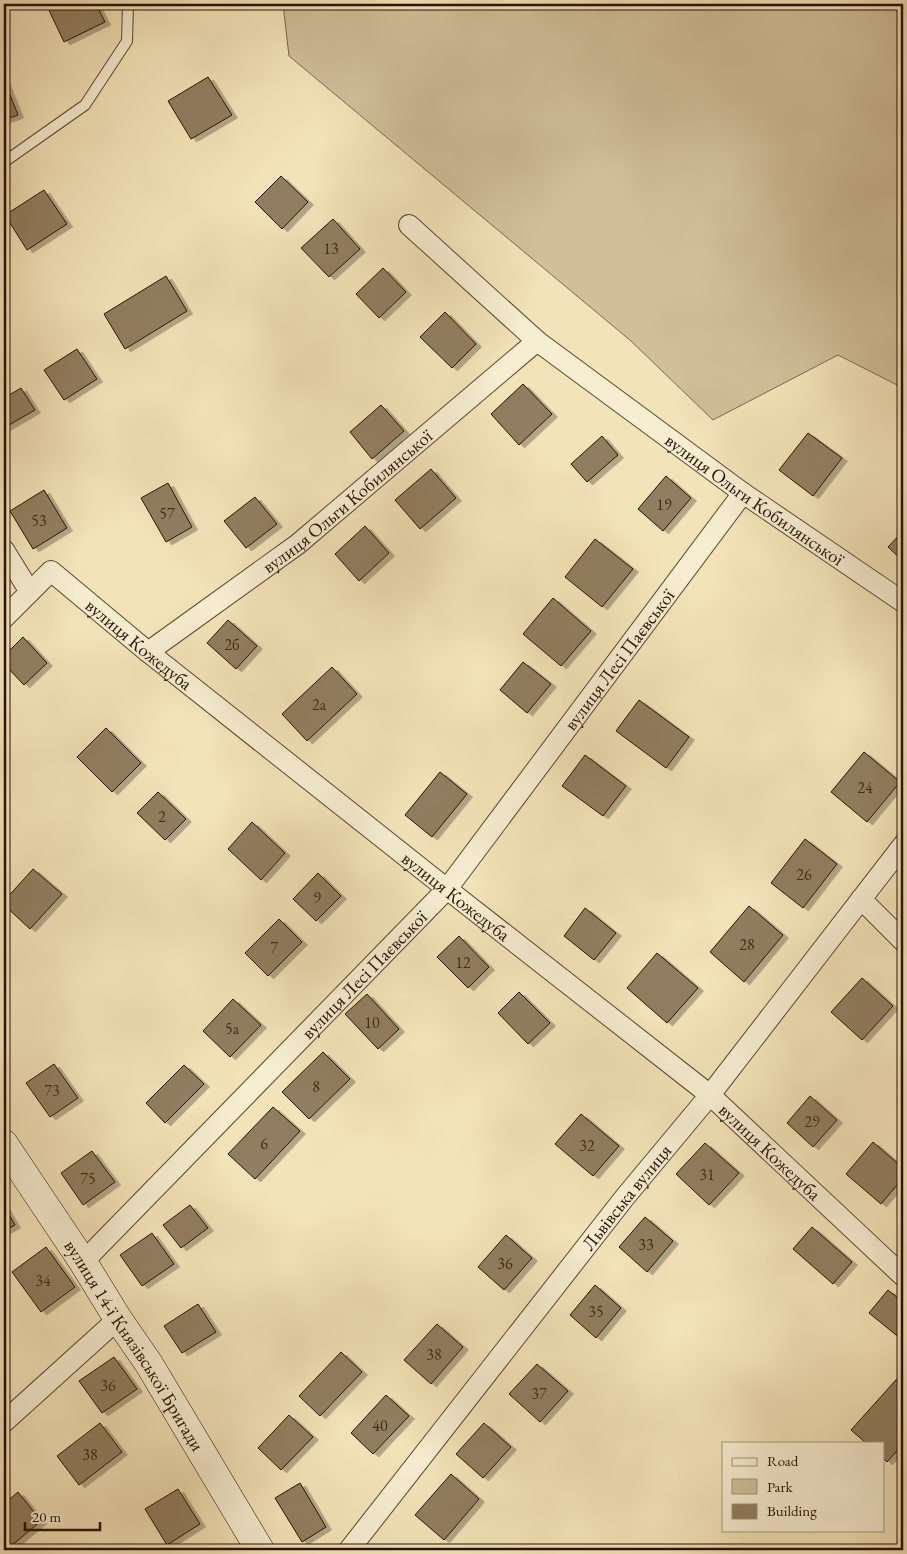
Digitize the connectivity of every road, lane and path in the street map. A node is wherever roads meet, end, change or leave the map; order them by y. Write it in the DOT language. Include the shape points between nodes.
graph roads {
  1 [pos="128,4"];
  2 [pos="4,162"];
  3 [pos="409,225"];
  4 [pos="537,341"];
  5 [pos="743,493"];
  6 [pos="4,550"];
  7 [pos="30,592"];
  8 [pos="903,602"];
  9 [pos="4,618"];
  10 [pos="148,652"];
  11 [pos="903,845"];
  12 [pos="447,889"];
  13 [pos="861,899"];
  14 [pos="903,941"];
  15 [pos="710,1095"];
  16 [pos="4,1144"];
  17 [pos="83,1262"];
  18 [pos="903,1276"];
  19 [pos="118,1319"];
  20 [pos="4,1422"];
  21 [pos="260,1550"];
  22 [pos="349,1550"];
  1 -- 2 [label="lane" via="127,41 85,105"];
  3 -- 4 [label="street, вулиця Ольги Кобилянської"];
  4 -- 5 [label="street, вулиця Ольги Кобилянської"];
  4 -- 10 [label="street, вулиця Ольги Кобилянської" via="298,544"];
  5 -- 8 [label="street, вулиця Ольги Кобилянської"];
  5 -- 12 [label="street, вулиця Лесі Паєвської"];
  6 -- 7 [label="street"];
  7 -- 9 [label="street, вулиця Кожедуба"];
  7 -- 10 [label="street, вулиця Кожедуба" via="51,571"];
  10 -- 12 [label="street, вулиця Кожедуба"];
  11 -- 13 [label="street, Львівська вулиця"];
  12 -- 15 [label="street, вулиця Кожедуба"];
  12 -- 17 [label="street, вулиця Лесі Паєвської"];
  13 -- 14 [label="street"];
  13 -- 15 [label="street, Львівська вулиця"];
  15 -- 18 [label="street, вулиця Кожедуба"];
  15 -- 22 [label="street, Львівська вулиця" via="625,1197"];
  16 -- 17 [label="street, вулиця 14-ї Князівської Бригади"];
  17 -- 19 [label="street, вулиця 14-ї Князівської Бригади"];
  19 -- 20 [label="street"];
  19 -- 21 [label="street, вулиця 14-ї Князівської Бригади" via="149,1364"];
}
